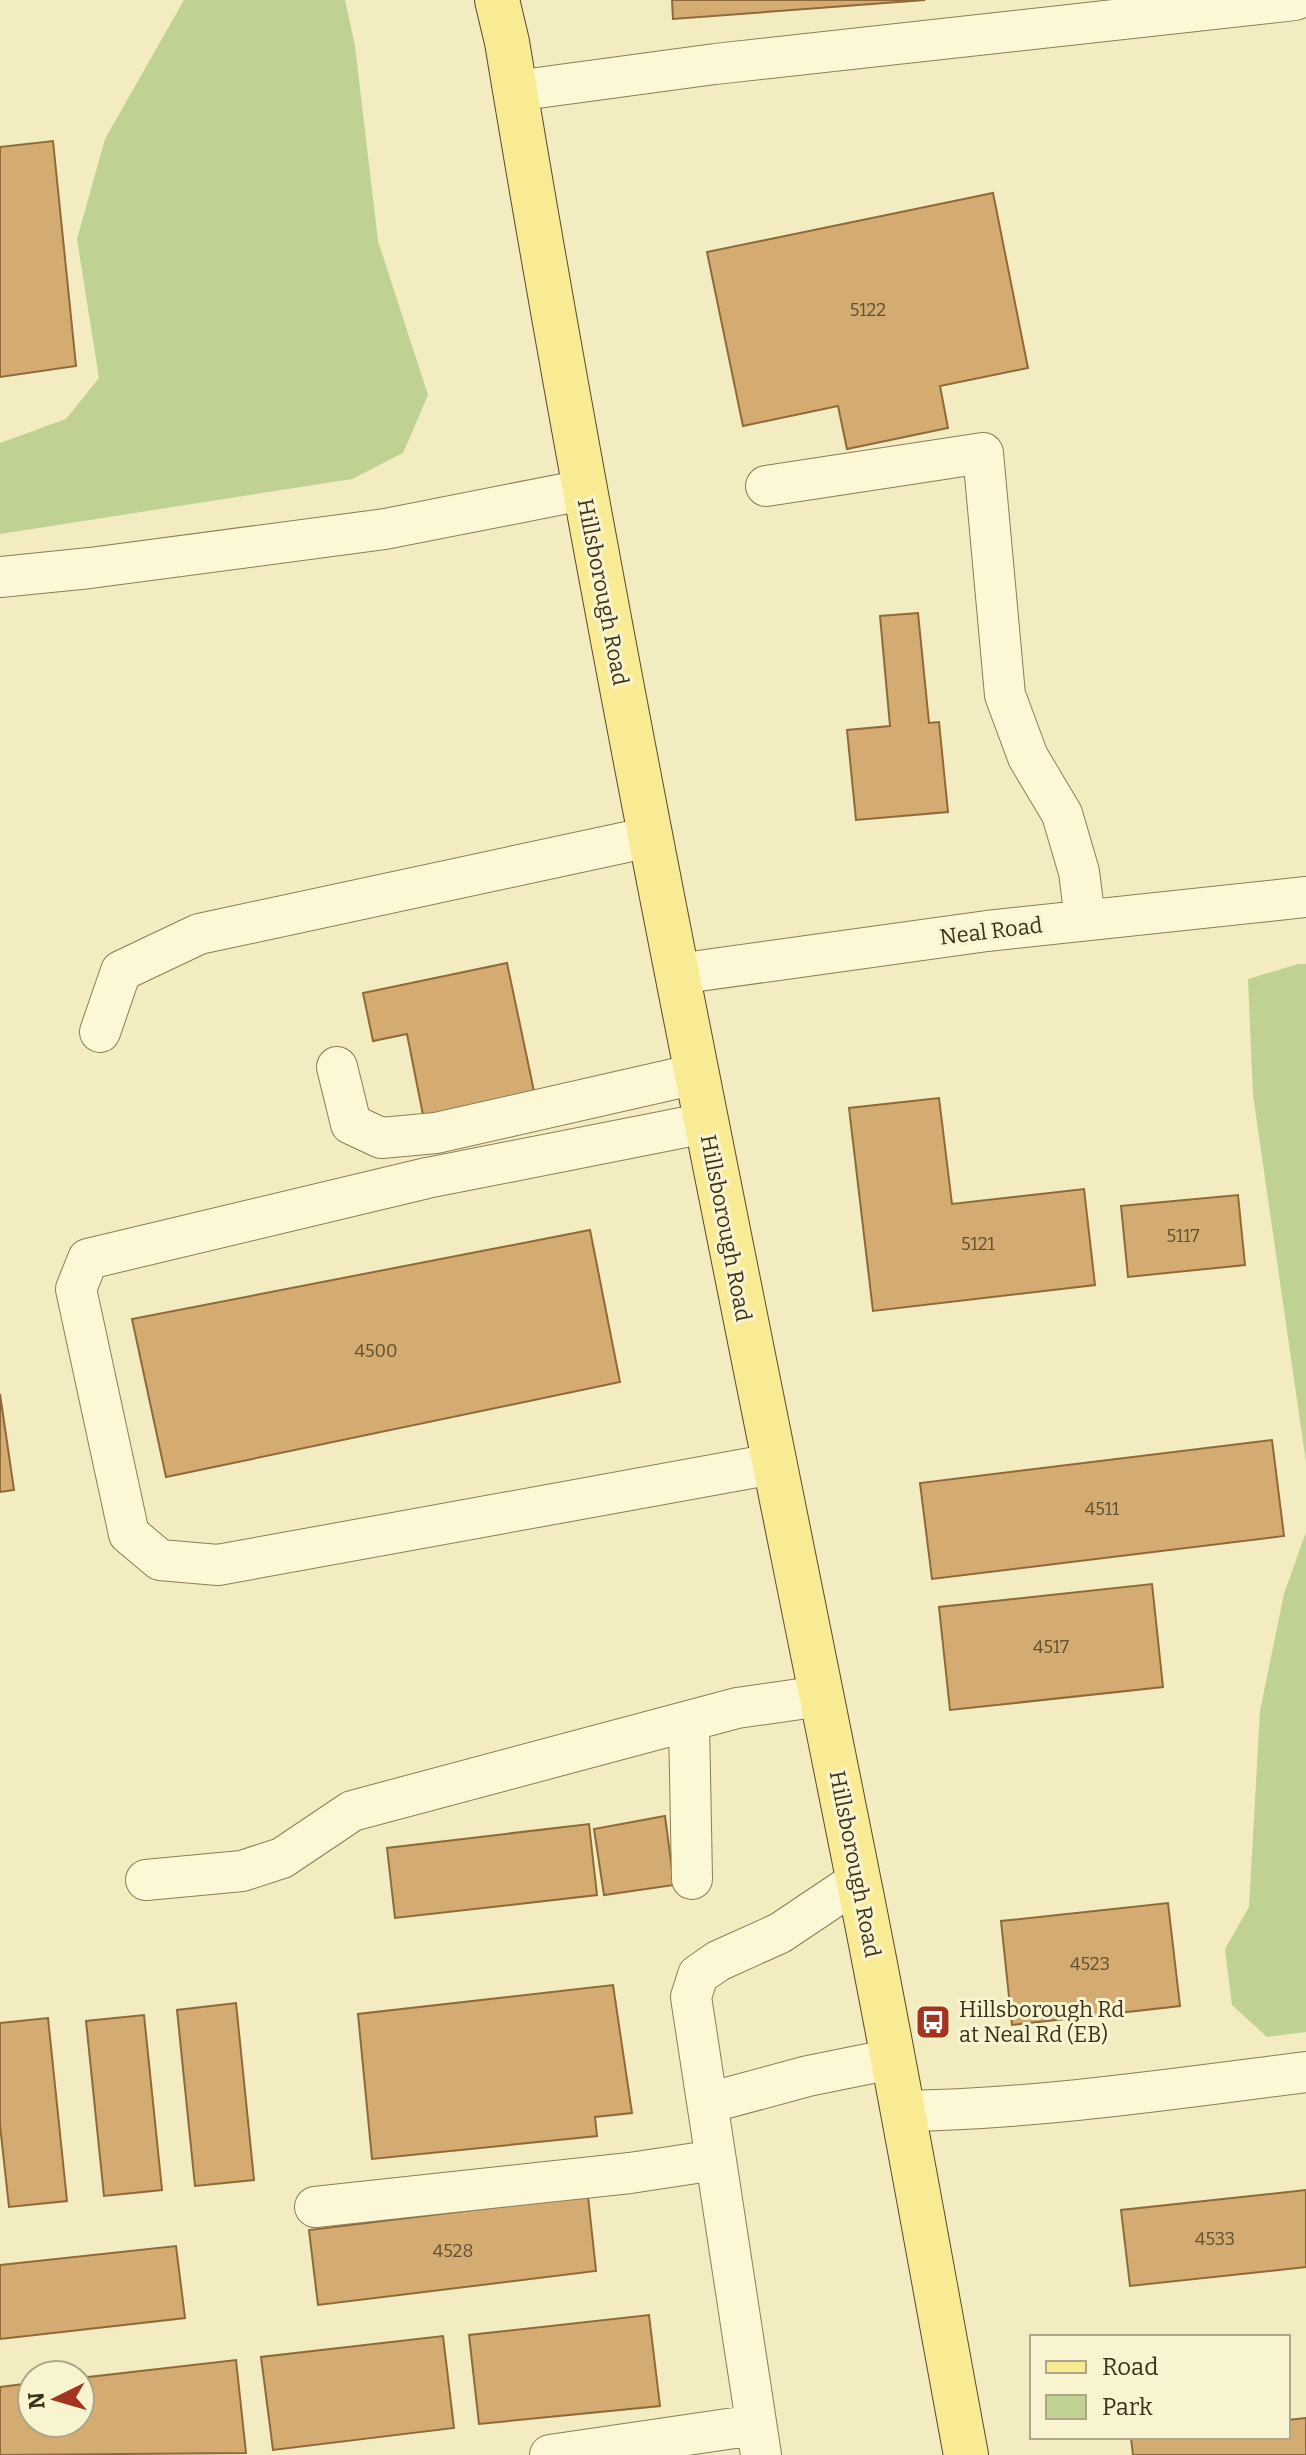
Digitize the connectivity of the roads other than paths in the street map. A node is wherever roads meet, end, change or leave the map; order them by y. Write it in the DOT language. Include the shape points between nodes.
graph roads {
  1 [pos="497,0"];
  2 [pos="1295,0"];
  3 [pos="515,91"];
  4 [pos="766,486"];
  5 [pos="583,490"];
  6 [pos="0,577"];
  7 [pos="650,837"];
  8 [pos="1306,897"];
  9 [pos="1085,919"];
  10 [pos="677,974"];
  11 [pos="100,1032"];
  12 [pos="337,1067"];
  13 [pos="696,1074"];
  14 [pos="706,1123"];
  15 [pos="773,1464"];
  16 [pos="821,1696"];
  17 [pos="689,1722"];
  18 [pos="692,1879"];
  19 [pos="146,1880"];
  20 [pos="859,1880"];
  21 [pos="892,2059"];
  22 [pos="1306,2072"];
  23 [pos="708,2103"];
  24 [pos="902,2111"];
  25 [pos="716,2160"];
  26 [pos="315,2207"];
  27 [pos="758,2440"];
  28 [pos="550,2455"];
  29 [pos="966,2455"];
  1 -- 3 [label="main road, Hillsborough Road"];
  2 -- 3 [label="street"];
  3 -- 5 [label="main road, Hillsborough Road"];
  4 -- 9 [label="street" via="983,453 1005,695 1028,757 1062,814 1079,872"];
  5 -- 6 [label="street" via="385,529"];
  5 -- 7 [label="main road, Hillsborough Road"];
  7 -- 10 [label="main road, Hillsborough Road"];
  7 -- 11 [label="street" via="199,934 121,971"];
  8 -- 9 [label="street, Neal Road"];
  9 -- 10 [label="street, Neal Road"];
  10 -- 13 [label="main road, Hillsborough Road"];
  12 -- 13 [label="street" via="351,1124 381,1138 436,1133"];
  13 -- 14 [label="main road, Hillsborough Road"];
  14 -- 15 [label="main road, Hillsborough Road"];
  14 -- 15 [label="street" via="427,1178 88,1259 76,1289 129,1534 160,1560 218,1565"];
  15 -- 16 [label="main road, Hillsborough Road"];
  16 -- 17 [label="street" via="737,1708"];
  16 -- 20 [label="main road, Hillsborough Road"];
  17 -- 18 [label="street"];
  17 -- 19 [label="street" via="352,1811 282,1858 242,1871"];
  20 -- 21 [label="main road, Hillsborough Road"];
  20 -- 23 [label="street" via="780,1933 698,1975 691,1997"];
  21 -- 23 [label="street"];
  21 -- 24 [label="main road, Hillsborough Road"];
  22 -- 24 [label="street" via="1143,2093"];
  23 -- 25 [label="street"];
  24 -- 29 [label="main road, Hillsborough Road"];
  25 -- 26 [label="street"];
  25 -- 27 [label="street"];
  27 -- 28 [label="street"];
}
